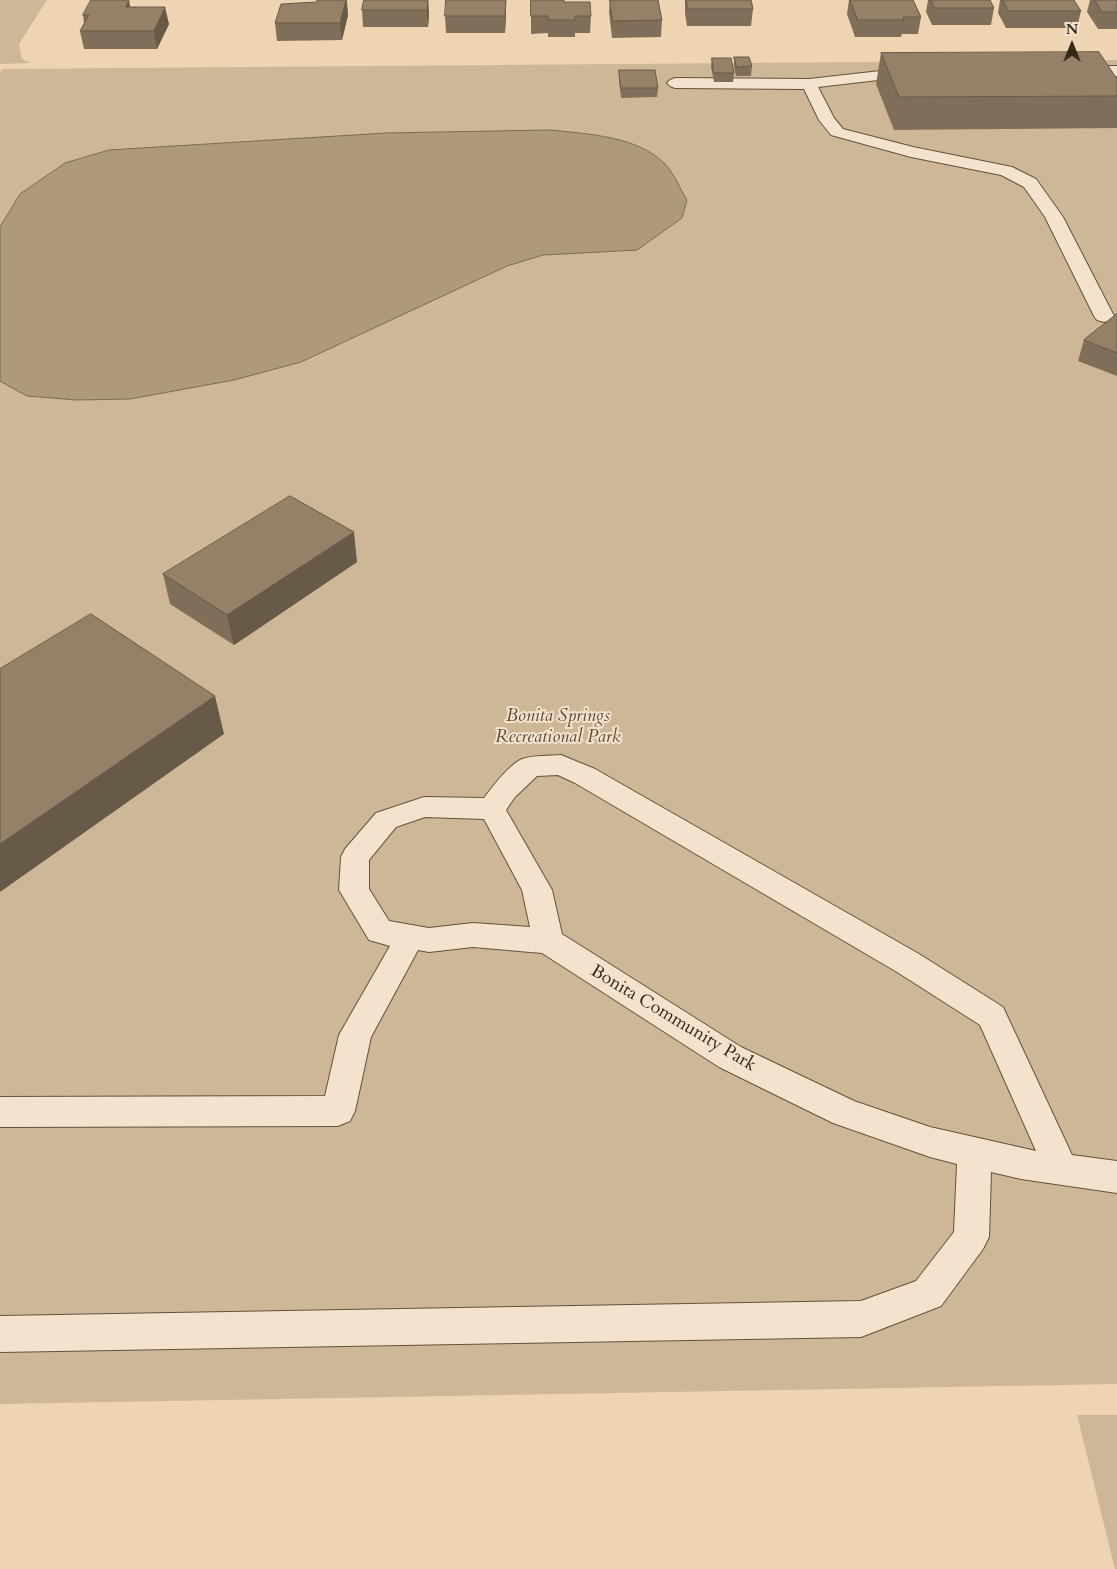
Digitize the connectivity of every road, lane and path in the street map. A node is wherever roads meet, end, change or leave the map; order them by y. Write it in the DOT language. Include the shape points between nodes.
graph roads {
  1 [pos="1059,71"];
  2 [pos="932,72"];
  3 [pos="1117,72"];
  4 [pos="1117,82"];
  5 [pos="675,83"];
  6 [pos="809,84"];
  7 [pos="1104,316"];
  8 [pos="492,808"];
  9 [pos="410,937"];
  10 [pos="548,941"];
  11 [pos="0,1112"];
  12 [pos="975,1153"];
  13 [pos="1062,1170"];
  14 [pos="1117,1177"];
  15 [pos="0,1334"];
  1 -- 3 [label="street"];
  2 -- 6 [label="street"];
  3 -- 4 [label="street" via="1112,74"];
  5 -- 6 [label="street"];
  6 -- 7 [label="street" via="826,120 837,132 911,152 1006,171 1030,182 1054,217"];
  8 -- 9 [label="street" via="424,807 386,820 355,858 354,890 380,932"];
  8 -- 10 [label="street" via="537,890"];
  8 -- 13 [label="street" via="530,767 561,765 908,963 992,1016"];
  9 -- 10 [label="street" via="428,940 473,935"];
  9 -- 11 [label="street" via="355,1036 338,1111"];
  10 -- 12 [label="street, Bonita Community Park" via="730,1057 845,1113 930,1142"];
  12 -- 13 [label="street, Bonita Community Park"];
  12 -- 15 [label="street" via="970,1237 928,1294 861,1319"];
  13 -- 14 [label="street, Bonita Community Park"];
}
